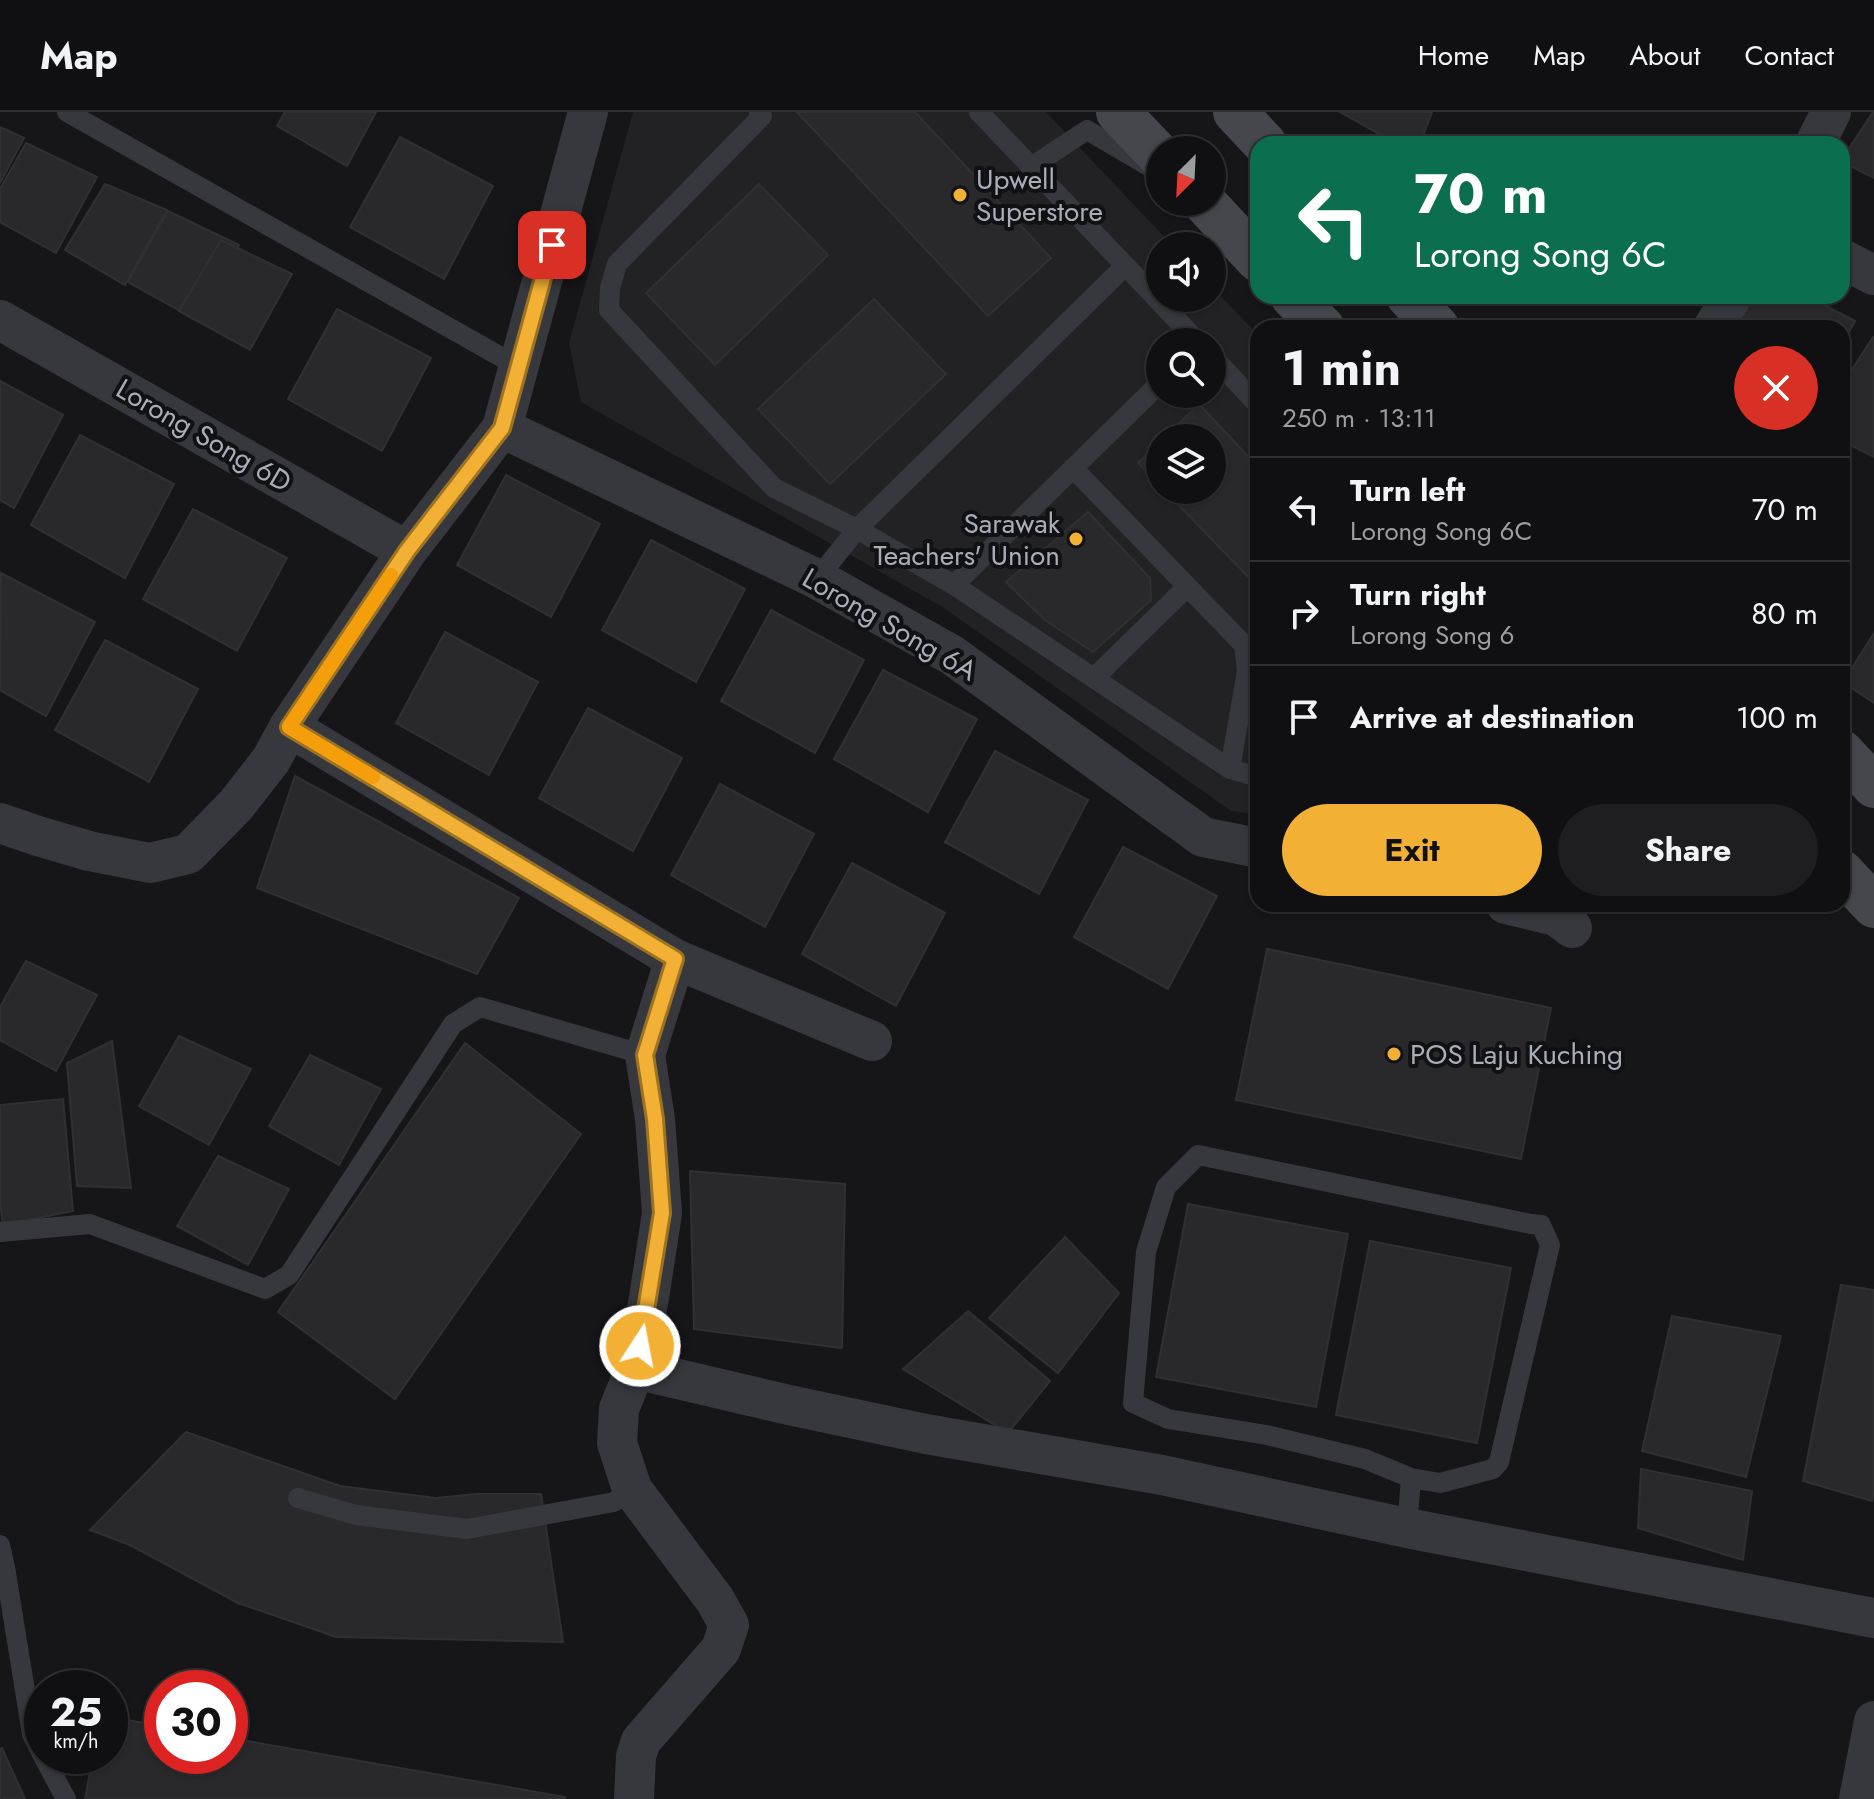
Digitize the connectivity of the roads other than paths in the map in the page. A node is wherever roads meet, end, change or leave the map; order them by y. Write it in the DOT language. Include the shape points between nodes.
graph roads {
  1 [pos="67,112"];
  2 [pos="759,112"];
  3 [pos="979,112"];
  4 [pos="1118,112"];
  5 [pos="1235,112"];
  6 [pos="1831,112"];
  7 [pos="579,116"];
  8 [pos="1258,136"];
  9 [pos="1819,136"];
  10 [pos="1146,141"];
  11 [pos="1146,166"];
  12 [pos="1031,167"];
  13 [pos="1217,216"];
  14 [pos="1250,251"];
  15 [pos="1850,263"];
  16 [pos="1125,266"];
  17 [pos="1874,275"];
  18 [pos="1300,304"];
  19 [pos="1416,304"];
  20 [pos="0,320"];
  21 [pos="1315,320"];
  22 [pos="1430,320"];
  23 [pos="1185,328"];
  24 [pos="519,367"];
  25 [pos="1226,371"];
  26 [pos="1250,396"];
  27 [pos="1146,397"];
  28 [pos="502,428"];
  29 [pos="1073,468"];
  30 [pos="857,529"];
  31 [pos="407,551"];
  32 [pos="817,579"];
  33 [pos="954,585"];
  34 [pos="1187,587"];
  35 [pos="1094,678"];
  36 [pos="289,727"];
  37 [pos="1850,760"];
  38 [pos="1230,769"];
  39 [pos="1250,775"];
  40 [pos="1874,786"];
  41 [pos="0,823"];
  42 [pos="1250,846"];
  43 [pos="1850,880"];
  44 [pos="1874,906"];
  45 [pos="1539,912"];
  46 [pos="1572,928"];
  47 [pos="675,959"];
  48 [pos="872,1041"];
  49 [pos="645,1055"];
  50 [pos="0,1232"];
  51 [pos="635,1369"];
  52 [pos="1411,1478"];
  53 [pos="632,1489"];
  54 [pos="298,1498"];
  55 [pos="1407,1528"];
  56 [pos="0,1545"];
  57 [pos="1874,1618"];
  58 [pos="24,1685"];
  59 [pos="1874,1721"];
  60 [pos="53,1774"];
  61 [pos="66,1799"];
  62 [pos="634,1799"];
  63 [pos="1859,1799"];
  1 -- 24 [label="lane"];
  2 -- 30 [label="lane" via="762,116 617,264 609,310 774,488"];
  3 -- 12 [label="lane"];
  4 -- 10 [label="main road"];
  5 -- 8 [label="main road"];
  6 -- 9 [label="street"];
  7 -- 24 [label="street"];
  11 -- 12 [label="lane" via="1087,130"];
  12 -- 16 [label="lane"];
  13 -- 14 [label="main road"];
  15 -- 17 [label="street"];
  16 -- 23 [label="lane"];
  16 -- 30 [label="lane"];
  18 -- 21 [label="main road"];
  19 -- 22 [label="main road"];
  20 -- 31 [label="street, Lorong Song 6D"];
  24 -- 28 [label="street"];
  25 -- 26 [label="lane"];
  27 -- 29 [label="lane"];
  28 -- 31 [label="street"];
  28 -- 32 [label="street, Lorong Song 6A"];
  29 -- 33 [label="lane"];
  29 -- 34 [label="lane"];
  30 -- 32 [label="lane"];
  30 -- 33 [label="lane"];
  31 -- 36 [label="street"];
  32 -- 42 [label="street, Lorong Song 6A" via="952,655 1203,837"];
  33 -- 35 [label="lane"];
  34 -- 35 [label="lane"];
  34 -- 38 [label="lane" via="1244,645 1247,671"];
  35 -- 38 [label="lane"];
  36 -- 41 [label="street" via="236,805 188,854 150,863 89,851"];
  36 -- 47 [label="street"];
  37 -- 40 [label="main road"];
  38 -- 39 [label="lane"];
  43 -- 44 [label="main road"];
  45 -- 46 [label="street"];
  47 -- 48 [label="street"];
  47 -- 49 [label="street"];
  49 -- 50 [label="lane" via="480,1007 453,1024 289,1275 265,1289 90,1224"];
  49 -- 51 [label="street" via="662,1213"];
  51 -- 53 [label="street" via="619,1409 617,1443"];
  51 -- 55 [label="street" via="926,1434 1162,1475"];
  52 -- 52 [label="lane" via="1440,1483 1493,1469 1499,1462 1550,1245 1541,1225 1198,1155 1166,1187 1146,1252 1133,1403 1168,1419 1267,1435 1365,1459"];
  52 -- 55 [label="lane"];
  53 -- 54 [label="lane" via="614,1502 467,1529 356,1515"];
  53 -- 62 [label="street" via="729,1625 721,1649 641,1741"];
  55 -- 57 [label="street"];
  56 -- 58 [label="lane"];
  59 -- 63 [label="street"];
  60 -- 61 [label="lane"];
}
